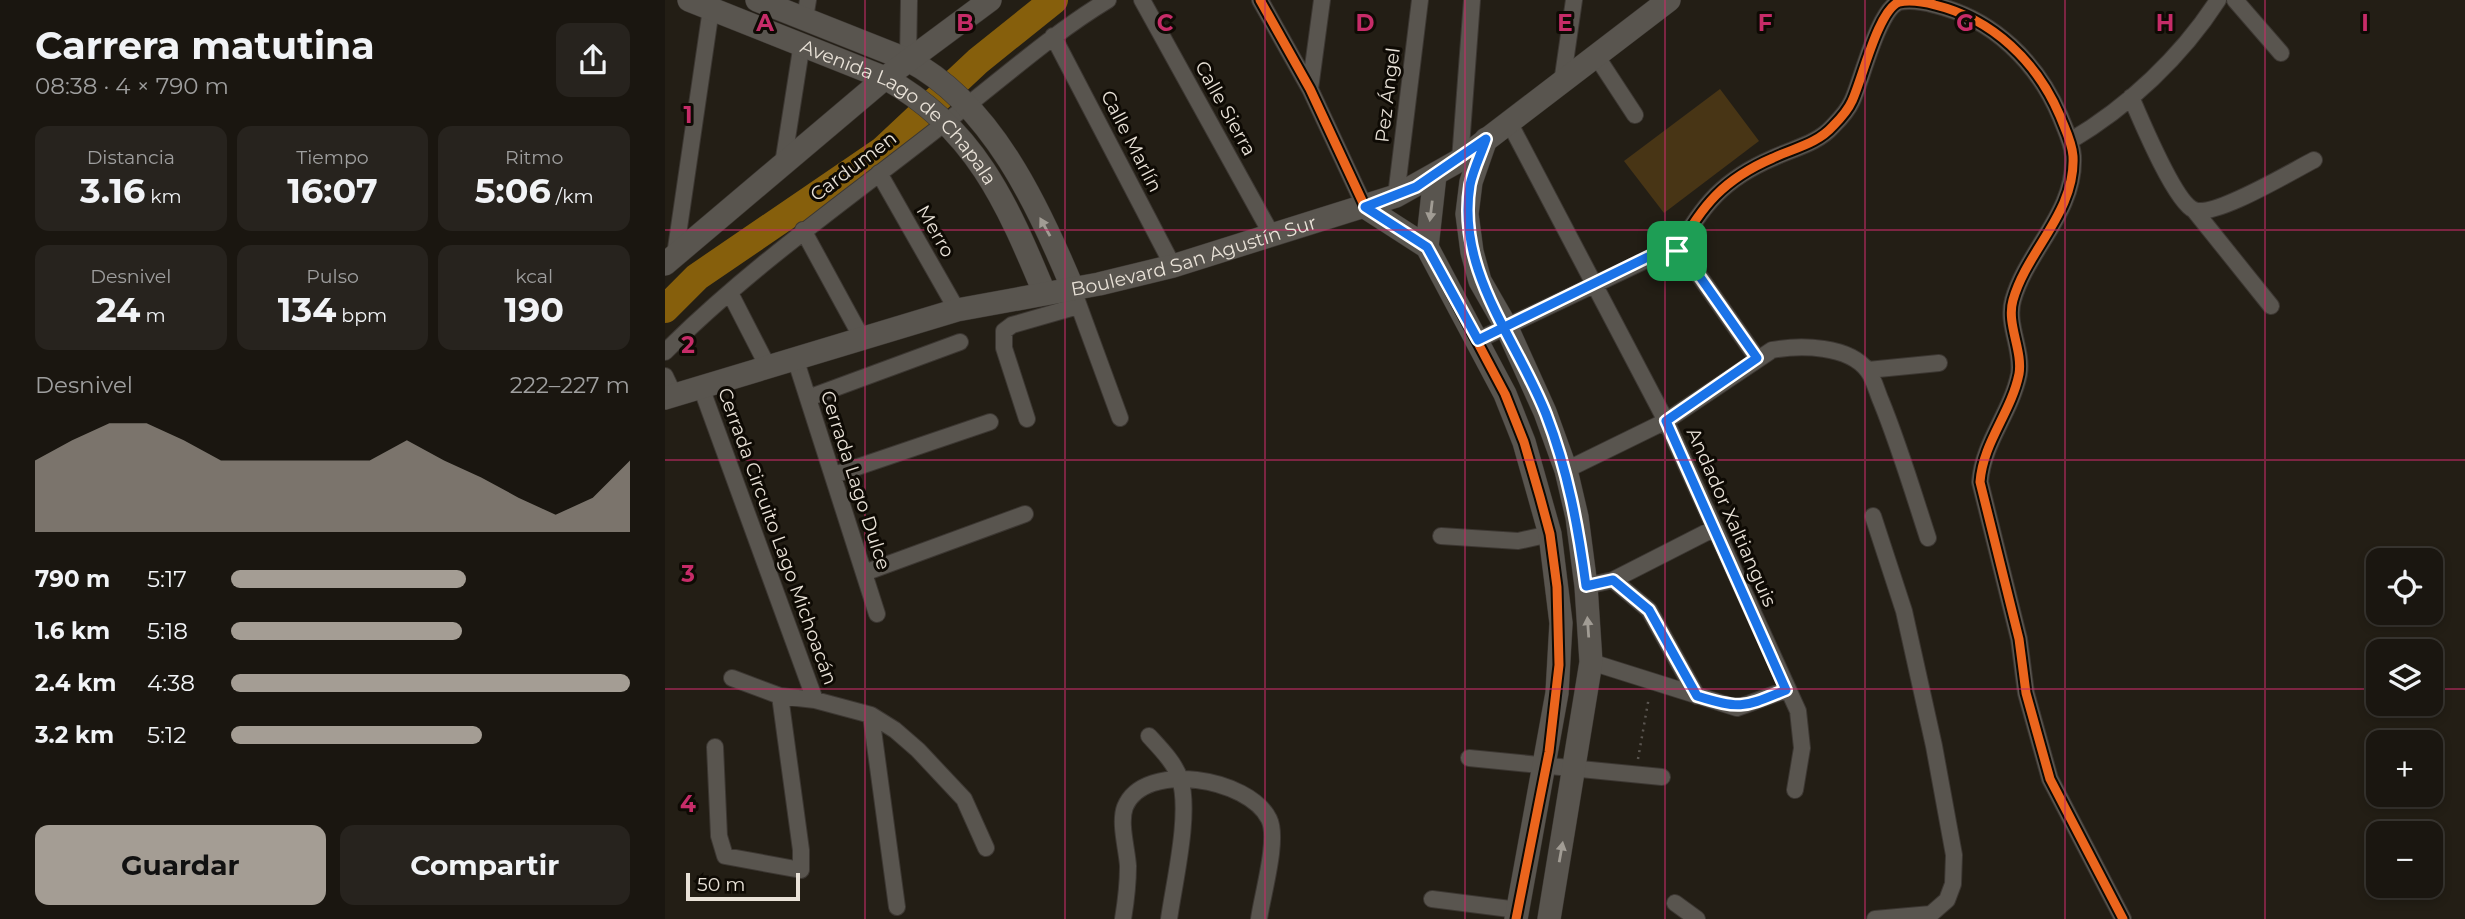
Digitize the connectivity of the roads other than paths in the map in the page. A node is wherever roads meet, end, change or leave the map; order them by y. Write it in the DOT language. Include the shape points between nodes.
graph roads {
  1 [pos="689,0"];
  2 [pos="757,0"];
  3 [pos="909,0"];
  4 [pos="990,0"];
  5 [pos="1108,0"];
  6 [pos="1142,0"];
  7 [pos="1260,0"];
  8 [pos="1322,0"];
  9 [pos="1420,0"];
  10 [pos="1472,0"];
  11 [pos="1574,0"];
  12 [pos="2218,0"];
  13 [pos="2235,0"];
  14 [pos="1667,1"];
  15 [pos="711,9"];
  16 [pos="807,9"];
  17 [pos="1053,36"];
  18 [pos="802,43"];
  19 [pos="2281,53"];
  20 [pos="1597,57"];
  21 [pos="917,66"];
  22 [pos="1562,83"];
  23 [pos="895,84"];
  24 [pos="1310,89"];
  25 [pos="2131,97"];
  26 [pos="961,102"];
  27 [pos="1635,115"];
  28 [pos="941,118"];
  29 [pos="1509,122"];
  30 [pos="1486,139"];
  31 [pos="2070,141"];
  32 [pos="1460,160"];
  33 [pos="2314,160"];
  34 [pos="783,164"];
  35 [pos="879,173"];
  36 [pos="1435,175"];
  37 [pos="1396,196"];
  38 [pos="1365,207"];
  39 [pos="2194,210"];
  40 [pos="803,230"];
  41 [pos="1273,237"];
  42 [pos="1427,247"];
  43 [pos="1677,251"];
  44 [pos="670,260"];
  45 [pos="1173,266"];
  46 [pos="1595,284"];
  47 [pos="1044,292"];
  48 [pos="730,293"];
  49 [pos="1076,297"];
  50 [pos="2271,306"];
  51 [pos="957,310"];
  52 [pos="1507,328"];
  53 [pos="863,340"];
  54 [pos="1478,340"];
  55 [pos="960,342"];
  56 [pos="665,352"];
  57 [pos="796,358"];
  58 [pos="1757,358"];
  59 [pos="1938,363"];
  60 [pos="768,367"];
  61 [pos="1868,370"];
  62 [pos="701,387"];
  63 [pos="668,390"];
  64 [pos="808,398"];
  65 [pos="1121,418"];
  66 [pos="1027,419"];
  67 [pos="1666,421"];
  68 [pos="990,422"];
  69 [pos="1566,470"];
  70 [pos="834,475"];
  71 [pos="1025,514"];
  72 [pos="1873,516"];
  73 [pos="1713,528"];
  74 [pos="1550,534"];
  75 [pos="1441,536"];
  76 [pos="1928,538"];
  77 [pos="864,573"];
  78 [pos="1613,580"];
  79 [pos="1586,586"];
  80 [pos="877,614"];
  81 [pos="1591,662"];
  82 [pos="732,678"];
  83 [pos="1786,690"];
  84 [pos="780,696"];
  85 [pos="1697,696"];
  86 [pos="815,700"];
  87 [pos="871,715"];
  88 [pos="1149,736"];
  89 [pos="715,747"];
  90 [pos="1469,758"];
  91 [pos="1546,767"];
  92 [pos="1575,767"];
  93 [pos="1662,778"];
  94 [pos="1180,780"];
  95 [pos="1795,790"];
  96 [pos="986,848"];
  97 [pos="1432,899"];
  98 [pos="1675,903"];
  99 [pos="897,907"];
  100 [pos="1517,915"];
  101 [pos="1123,919"];
  102 [pos="1169,919"];
  103 [pos="1259,919"];
  104 [pos="1549,919"];
  105 [pos="1697,919"];
  106 [pos="1875,919"];
  107 [pos="2123,919"];
  1 -- 15 [label="main road, Avenida Lago de Chapala"];
  2 -- 16 [label="main road, Avenida Lago de Chapala"];
  3 -- 21 [label="street"];
  4 -- 21 [label="main road"];
  5 -- 17 [label="street, Cardumen"];
  6 -- 41 [label="street, Calle Sierra"];
  7 -- 24 [label="street"];
  8 -- 24 [label="street"];
  9 -- 37 [label="street, Pez Ángel"];
  10 -- 32 [label="street"];
  11 -- 22 [label="street"];
  12 -- 25 [label="street" via="2178,53"];
  13 -- 19 [label="street"];
  14 -- 20 [label="main road, Boulevard San Agustín Sur"];
  15 -- 18 [label="main road, Avenida Lago de Chapala"];
  15 -- 44 [label="street"];
  16 -- 21 [label="main road, Avenida Lago de Chapala"];
  17 -- 26 [label="street, Cardumen"];
  17 -- 45 [label="street, Calle Marlín"];
  18 -- 23 [label="main road, Avenida Lago de Chapala"];
  18 -- 34 [label="street"];
  20 -- 22 [label="main road, Boulevard San Agustín Sur"];
  20 -- 27 [label="street"];
  21 -- 23 [label="main road"];
  21 -- 26 [label="main road, Avenida Lago de Chapala"];
  22 -- 29 [label="main road, Boulevard San Agustín Sur"];
  23 -- 28 [label="main road, Avenida Lago de Chapala"];
  23 -- 34 [label="main road"];
  24 -- 38 [label="street"];
  25 -- 31 [label="street"];
  25 -- 39 [label="street" via="2158,158 2185,204"];
  26 -- 28 [label="street, Cardumen"];
  49 -- 26 [label="main road, Avenida Lago de Chapala, one-way" via="1024,189 1001,151"];
  28 -- 35 [label="street, Cardumen"];
  28 -- 47 [label="main road, Avenida Lago de Chapala" via="976,155 1012,216"];
  29 -- 30 [label="main road, Boulevard San Agustín Sur"];
  29 -- 46 [label="street, Andador Xaltianguis"];
  30 -- 32 [label="main road, Boulevard San Agustín Sur"];
  30 -- 52 [label="main road" via="1471,182 1467,214 1480,281"];
  31 -- 43 [label="street" via="2052,99 2002,36 1968,15 1918,1 1899,2 1879,27 1851,104 1831,129 1807,146 1772,158 1725,186 1698,212"];
  31 -- 107 [label="street" via="2072,182 2012,304 2019,373 1982,462 1980,482 2019,639 2026,693 2050,779"];
  32 -- 36 [label="main road, Boulevard San Agustín Sur"];
  33 -- 39 [label="street" via="2206,212"];
  34 -- 44 [label="main road"];
  35 -- 40 [label="street, Cardumen"];
  35 -- 51 [label="street, Merro"];
  36 -- 37 [label="main road, Boulevard San Agustín Sur"];
  36 -- 42 [label="main road, one-way"];
  37 -- 38 [label="main road, Boulevard San Agustín Sur"];
  38 -- 41 [label="main road, Boulevard San Agustín Sur"];
  38 -- 42 [label="main road"];
  39 -- 50 [label="street"];
  40 -- 48 [label="street, Cardumen"];
  40 -- 53 [label="street"];
  41 -- 45 [label="main road, Boulevard San Agustín Sur"];
  42 -- 54 [label="main road"];
  43 -- 46 [label="street" via="1656,253"];
  43 -- 58 [label="street" via="1686,257"];
  45 -- 49 [label="main road, Boulevard San Agustín Sur"];
  46 -- 52 [label="street"];
  46 -- 67 [label="street, Andador Xaltianguis"];
  47 -- 49 [label="main road, Boulevard San Agustín Sur"];
  47 -- 51 [label="main road, Boulevard San Agustín Sur"];
  48 -- 56 [label="street, Cardumen"];
  48 -- 60 [label="street"];
  49 -- 65 [label="street"];
  49 -- 66 [label="street" via="1004,331 1004,348"];
  51 -- 53 [label="main road, Boulevard San Agustín Sur"];
  52 -- 54 [label="street"];
  52 -- 69 [label="main road"];
  53 -- 57 [label="main road, Boulevard San Agustín Sur"];
  54 -- 74 [label="main road" via="1524,442"];
  55 -- 64 [label="street"];
  57 -- 60 [label="main road, Boulevard San Agustín Sur"];
  57 -- 64 [label="street, Cerrada Lago Dulce"];
  58 -- 61 [label="street" via="1790,347 1823,349"];
  58 -- 67 [label="street"];
  59 -- 61 [label="street"];
  60 -- 62 [label="main road, Boulevard San Agustín Sur"];
  61 -- 76 [label="street"];
  62 -- 63 [label="main road, Boulevard San Agustín Sur"];
  62 -- 86 [label="street, Cerrada Circuito Lago Michoacán"];
  64 -- 70 [label="street, Cerrada Lago Dulce"];
  67 -- 69 [label="street"];
  67 -- 73 [label="street, Andador Xaltianguis"];
  68 -- 70 [label="street"];
  69 -- 79 [label="main road"];
  70 -- 77 [label="street, Cerrada Lago Dulce"];
  71 -- 77 [label="street"];
  72 -- 106 [label="street" via="1904,611 1954,855 1947,900 1931,914"];
  73 -- 78 [label="street"];
  73 -- 83 [label="street, Andador Xaltianguis"];
  74 -- 75 [label="street" via="1518,541"];
  74 -- 91 [label="main road" via="1560,623 1557,694"];
  77 -- 80 [label="street, Cerrada Lago Dulce"];
  78 -- 79 [label="street"];
  78 -- 85 [label="street" via="1649,610"];
  81 -- 79 [label="main road, one-way"];
  81 -- 85 [label="street"];
  81 -- 92 [label="main road"];
  82 -- 84 [label="street"];
  83 -- 85 [label="street" via="1737,708"];
  83 -- 95 [label="street, Andador Xaltianguis" via="1803,732"];
  84 -- 86 [label="street"];
  84 -- 89 [label="street" via="801,870 725,856 719,836"];
  86 -- 87 [label="street"];
  87 -- 96 [label="street" via="919,750 949,781 964,799"];
  87 -- 99 [label="street"];
  88 -- 94 [label="street"];
  90 -- 91 [label="street"];
  91 -- 92 [label="street"];
  91 -- 100 [label="main road"];
  92 -- 93 [label="street"];
  104 -- 92 [label="main road, one-way"];
  94 -- 101 [label="street" via="1147,786 1124,808 1128,867"];
  94 -- 102 [label="street" via="1180,842"];
  94 -- 103 [label="street" via="1228,786 1255,802 1269,819 1272,837"];
  97 -- 100 [label="street"];
  98 -- 105 [label="street"];
}
